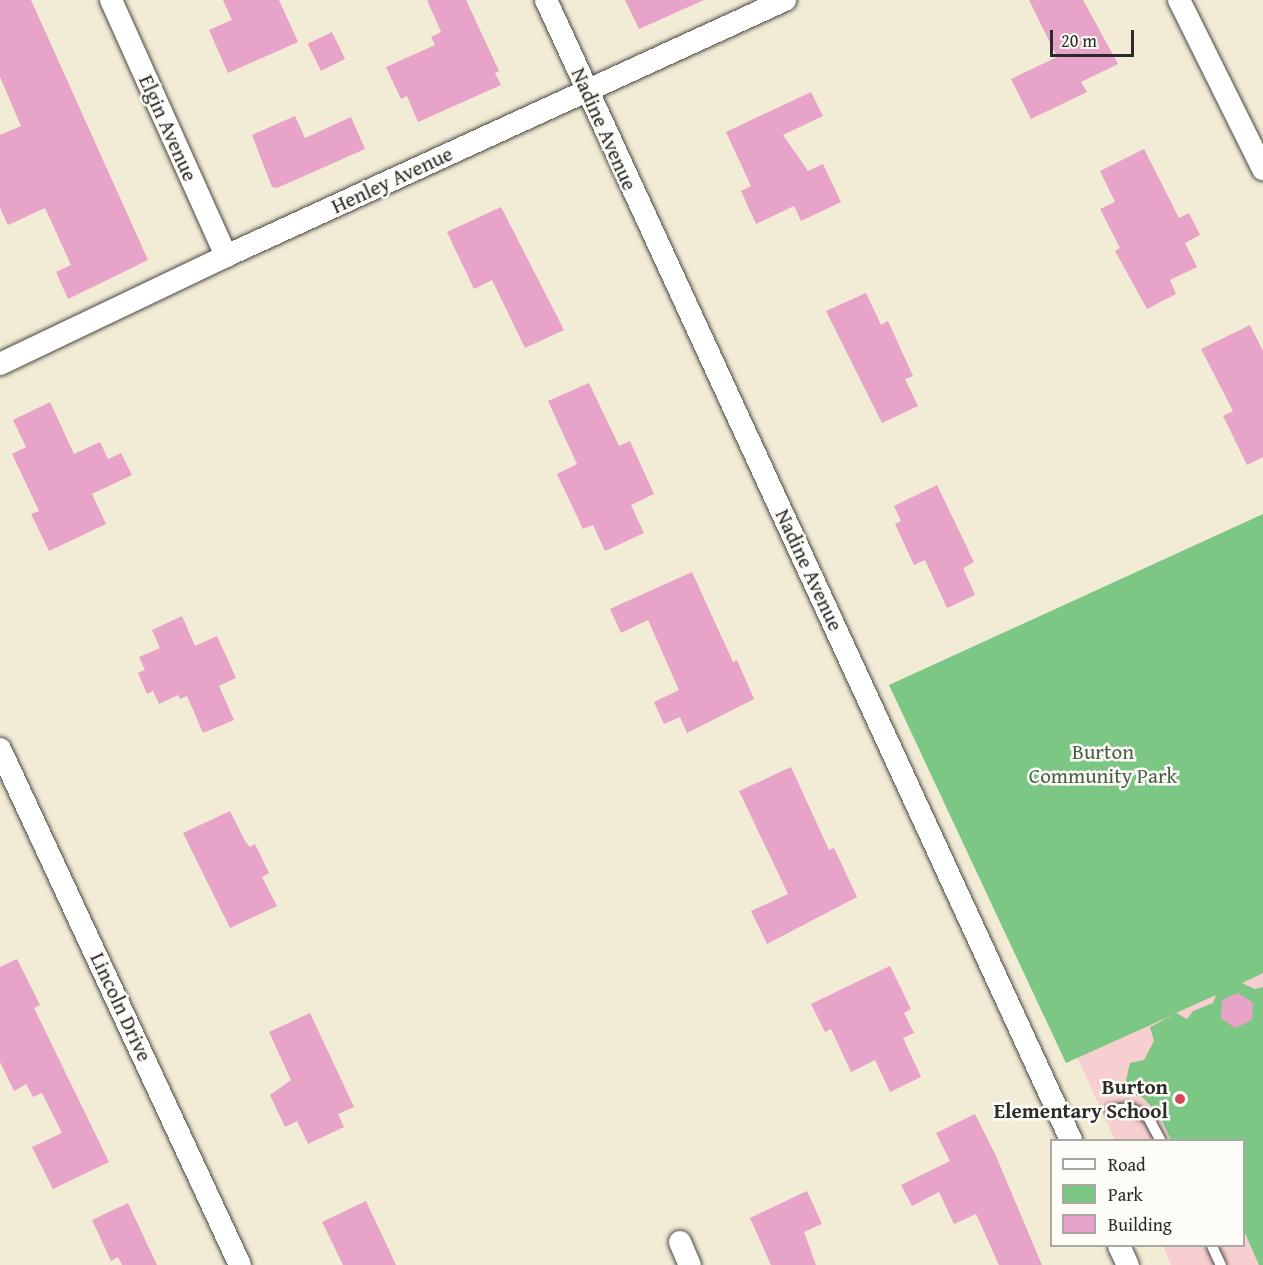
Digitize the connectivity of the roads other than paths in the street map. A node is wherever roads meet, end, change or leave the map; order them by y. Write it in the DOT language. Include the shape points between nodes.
graph roads {
  1 [pos="111,0"];
  2 [pos="546,0"];
  3 [pos="785,0"];
  4 [pos="1179,0"];
  5 [pos="585,93"];
  6 [pos="1263,169"];
  7 [pos="226,256"];
  8 [pos="0,364"];
  9 [pos="0,749"];
  10 [pos="1111,1110"];
  11 [pos="1071,1139"];
  12 [pos="1159,1139"];
  13 [pos="680,1242"];
  14 [pos="1120,1247"];
  15 [pos="1213,1247"];
  16 [pos="240,1265"];
  17 [pos="690,1265"];
  18 [pos="1128,1265"];
  19 [pos="1221,1265"];
  1 -- 7 [label="street, Elgin Avenue"];
  2 -- 5 [label="street, Nadine Avenue"];
  3 -- 5 [label="street, Henley Avenue"];
  4 -- 6 [label="street"];
  5 -- 7 [label="street, Henley Avenue"];
  5 -- 11 [label="street, Nadine Avenue"];
  7 -- 8 [label="street, Henley Avenue"];
  9 -- 16 [label="street, Lincoln Drive"];
  10 -- 12 [label="lane" via="1129,1108 1148,1117"];
  13 -- 17 [label="street"];
  14 -- 18 [label="street"];
  15 -- 19 [label="lane"];
}
